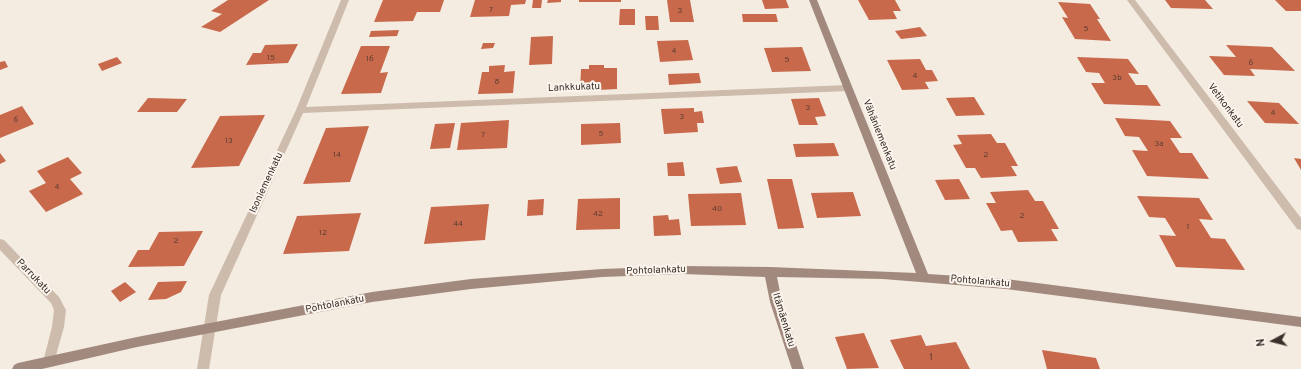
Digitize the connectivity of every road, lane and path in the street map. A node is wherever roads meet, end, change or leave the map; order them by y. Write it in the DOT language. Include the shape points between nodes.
graph roads {
  1 [pos="345,0"];
  2 [pos="813,0"];
  3 [pos="1131,0"];
  4 [pos="848,88"];
  5 [pos="300,110"];
  6 [pos="1301,226"];
  7 [pos="0,243"];
  8 [pos="770,271"];
  9 [pos="924,278"];
  10 [pos="1301,322"];
  11 [pos="209,329"];
  12 [pos="49,362"];
  13 [pos="18,369"];
  14 [pos="203,369"];
  15 [pos="798,369"];
  1 -- 5 [label="street, Isoniemenkatu"];
  2 -- 4 [label="main road, Vähäniemenkatu"];
  3 -- 6 [label="street, Vetikonkatu"];
  4 -- 5 [label="street, Lankkukatu"];
  4 -- 9 [label="main road, Vähäniemenkatu"];
  5 -- 11 [label="street, Isoniemenkatu" via="215,295"];
  7 -- 12 [label="street, Parrukatu" via="55,300 60,310"];
  8 -- 9 [label="main road, Pohtolankatu"];
  8 -- 11 [label="main road, Pohtolankatu" via="684,270 602,273 470,284 372,298"];
  8 -- 15 [label="main road, Itämäenkatu" via="776,302"];
  9 -- 10 [label="main road, Pohtolankatu" via="1006,284"];
  11 -- 12 [label="main road, Pohtolankatu"];
  11 -- 14 [label="street, Isoniemenkatu"];
  12 -- 13 [label="main road, Pohtolankatu"];
}
